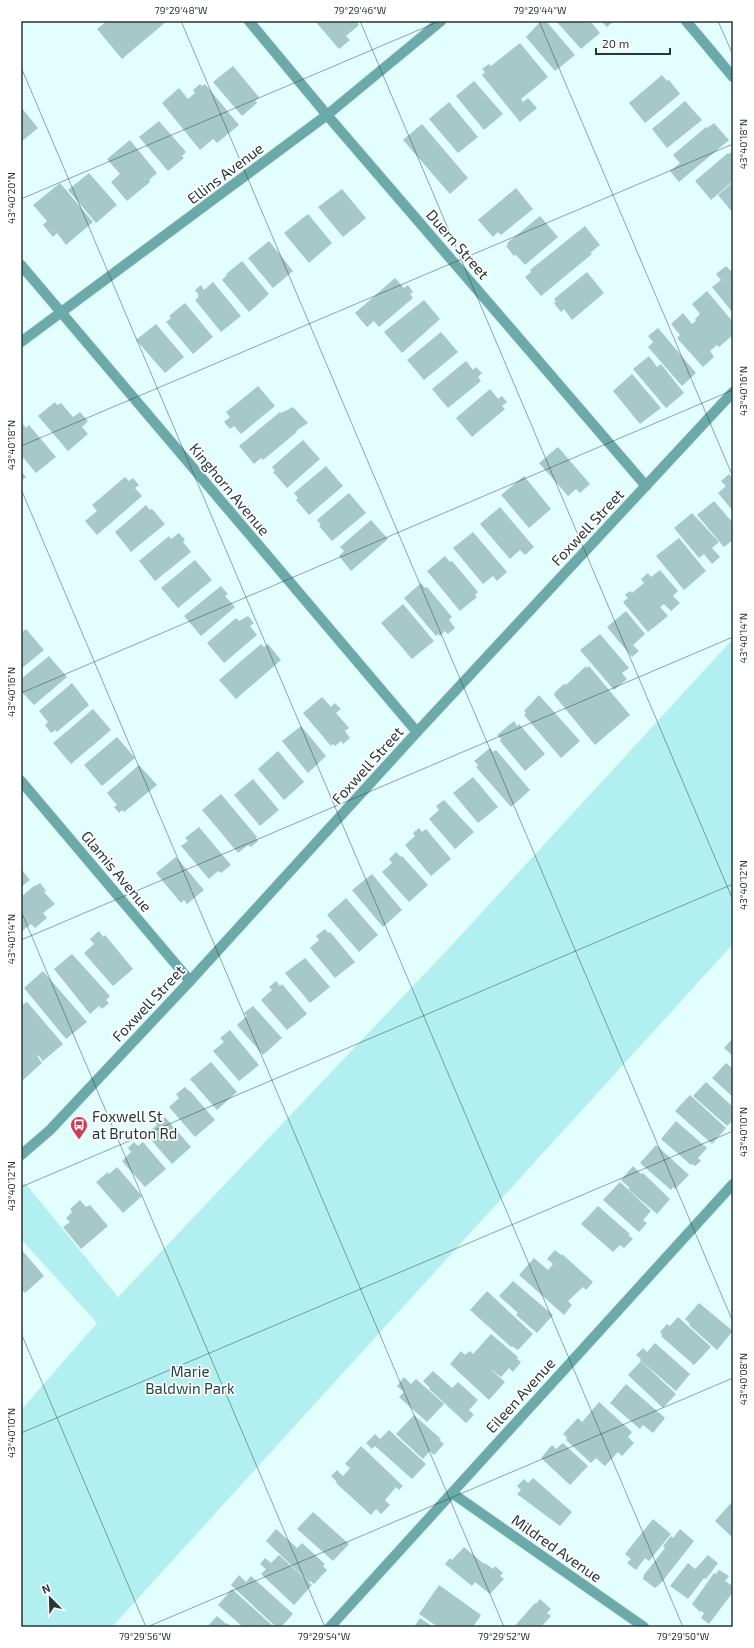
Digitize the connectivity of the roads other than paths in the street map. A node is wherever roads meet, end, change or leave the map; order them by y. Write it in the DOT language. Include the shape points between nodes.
graph roads {
  1 [pos="249,21"];
  2 [pos="441,21"];
  3 [pos="686,21"];
  4 [pos="733,77"];
  5 [pos="328,115"];
  6 [pos="21,265"];
  7 [pos="61,312"];
  8 [pos="21,342"];
  9 [pos="733,392"];
  10 [pos="646,486"];
  11 [pos="417,732"];
  12 [pos="21,781"];
  13 [pos="190,981"];
  14 [pos="21,1155"];
  15 [pos="733,1184"];
  16 [pos="452,1493"];
  17 [pos="330,1627"];
  18 [pos="644,1627"];
  1 -- 5 [label="street, Duern Street"];
  2 -- 5 [label="street, Ellins Avenue"];
  3 -- 4 [label="street"];
  5 -- 7 [label="street, Ellins Avenue"];
  5 -- 10 [label="street, Duern Street"];
  6 -- 7 [label="street, Kinghorn Avenue"];
  7 -- 8 [label="street, Ellins Avenue"];
  7 -- 11 [label="street, Kinghorn Avenue"];
  9 -- 10 [label="street, Foxwell Street"];
  10 -- 11 [label="street, Foxwell Street"];
  11 -- 13 [label="street, Foxwell Street"];
  12 -- 13 [label="street, Glamis Avenue"];
  13 -- 14 [label="street, Foxwell Street" via="50,1130"];
  15 -- 16 [label="street, Eileen Avenue"];
  16 -- 17 [label="street, Eileen Avenue"];
  16 -- 18 [label="street, Mildred Avenue"];
}
